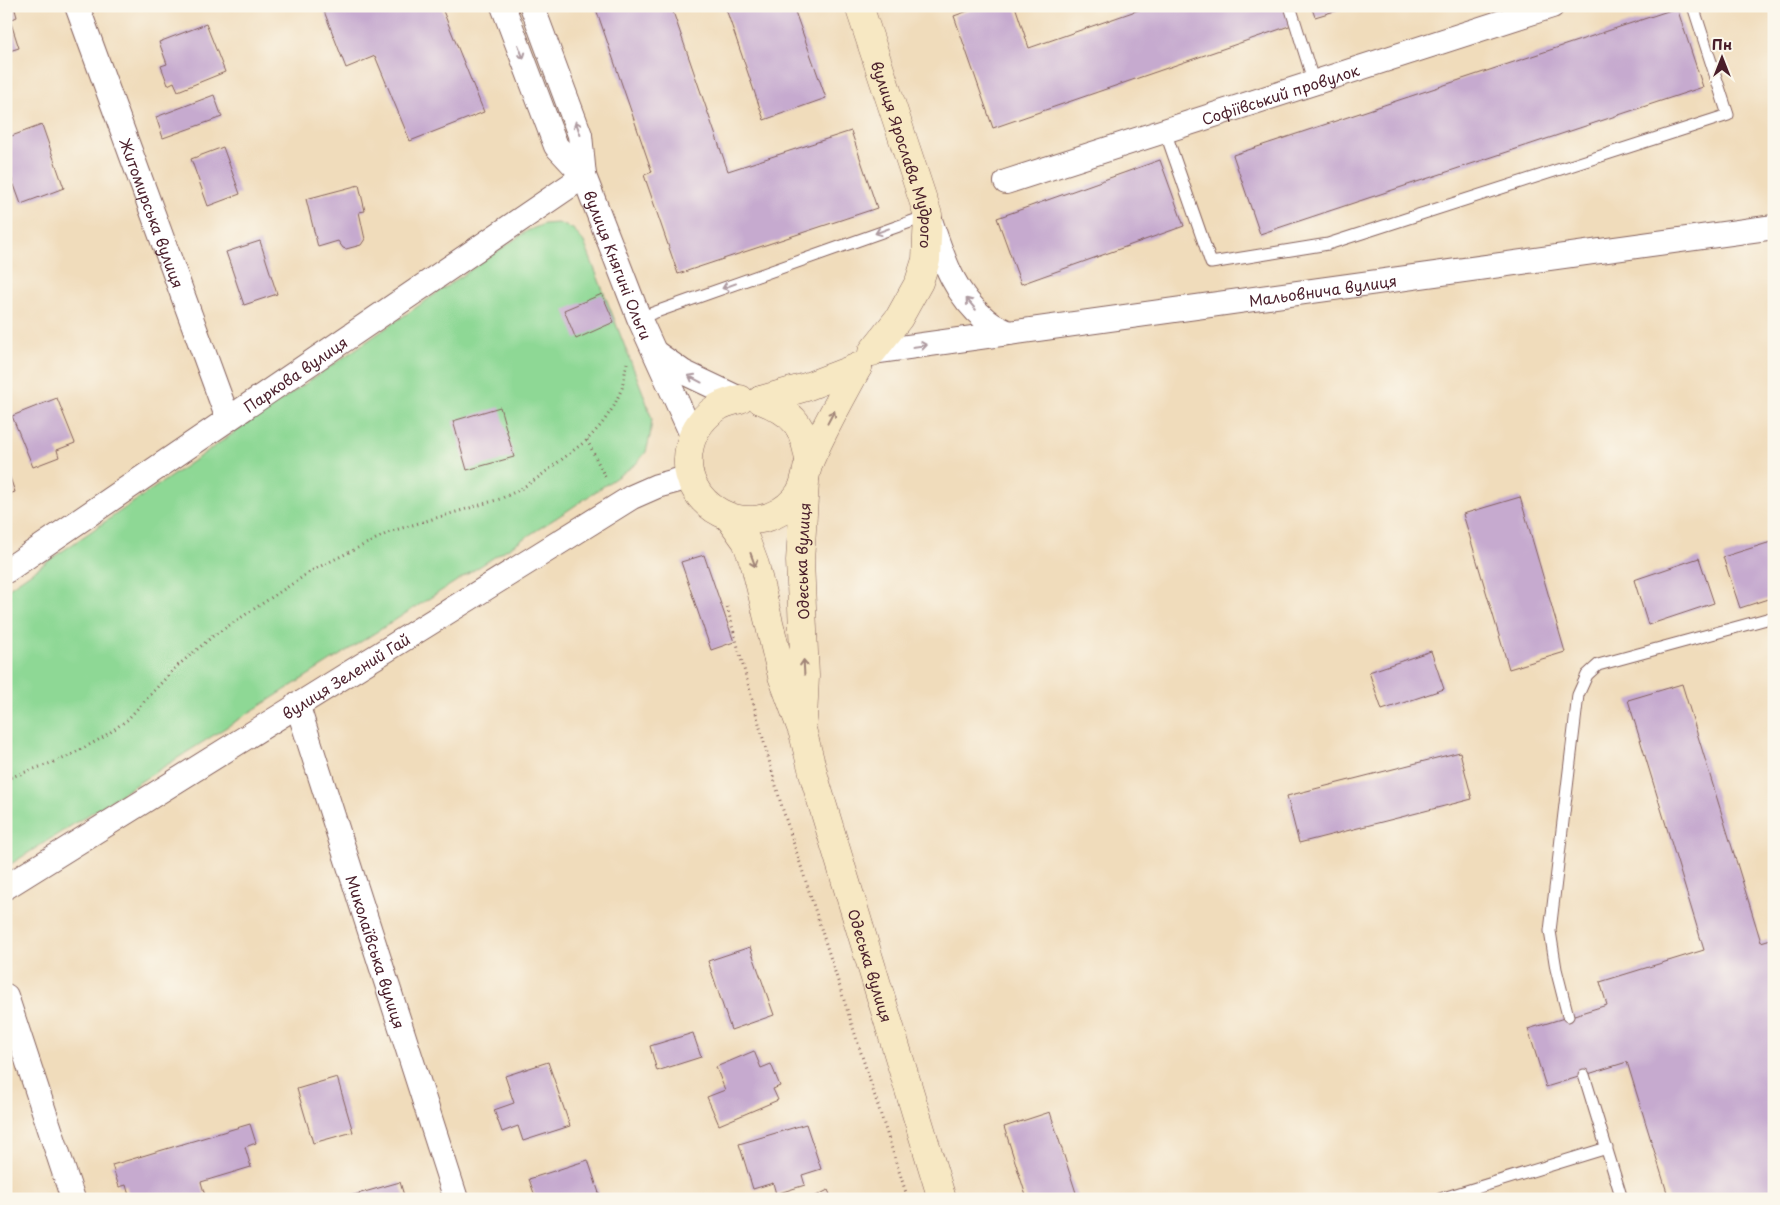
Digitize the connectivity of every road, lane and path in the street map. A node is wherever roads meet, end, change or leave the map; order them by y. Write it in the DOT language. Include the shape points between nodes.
graph roads {
  1 [pos="78,6"];
  2 [pos="504,6"];
  3 [pos="532,6"];
  4 [pos="859,6"];
  5 [pos="1290,6"];
  6 [pos="1552,6"];
  7 [pos="1693,6"];
  8 [pos="1314,83"];
  9 [pos="1165,131"];
  10 [pos="584,176"];
  11 [pos="1006,182"];
  12 [pos="928,215"];
  13 [pos="1774,227"];
  14 [pos="639,318"];
  15 [pos="1009,334"];
  16 [pos="654,352"];
  17 [pos="872,352"];
  18 [pos="627,363"];
  19 [pos="750,399"];
  20 [pos="228,419"];
  21 [pos="692,435"];
  22 [pos="586,440"];
  23 [pos="807,471"];
  24 [pos="690,477"];
  25 [pos="606,479"];
  26 [pos="729,518"];
  27 [pos="6,571"];
  28 [pos="727,607"];
  29 [pos="1774,617"];
  30 [pos="298,704"];
  31 [pos="803,733"];
  32 [pos="6,779"];
  33 [pos="6,886"];
  34 [pos="6,996"];
  35 [pos="1568,1016"];
  36 [pos="1584,1075"];
  37 [pos="1607,1148"];
  38 [pos="73,1199"];
  39 [pos="456,1199"];
  40 [pos="908,1199"];
  41 [pos="942,1199"];
  42 [pos="1440,1199"];
  43 [pos="1622,1199"];
  1 -- 20 [label="street, Житомирська вулиця"];
  2 -- 10 [label="street, вулиця Княгині Ольги, one-way" via="556,146"];
  10 -- 3 [label="street, вулиця Княгині Ольги, one-way" via="580,135"];
  4 -- 12 [label="main road, вулиця Ярослава Мудрого"];
  5 -- 8 [label="lane"];
  6 -- 8 [label="street, Софіївський провулок"];
  7 -- 9 [label="lane" via="1728,114 1328,244 1211,263"];
  8 -- 9 [label="street, Софіївський провулок"];
  9 -- 11 [label="street, Софіївський провулок"];
  10 -- 14 [label="street, вулиця Княгині Ольги"];
  10 -- 20 [label="street, Паркова вулиця"];
  12 -- 14 [label="lane, one-way"];
  15 -- 12 [label="street, one-way" via="970,306 949,273"];
  12 -- 17 [label="main road, вулиця Ярослава Мудрого" via="926,260 919,282 898,318"];
  13 -- 15 [label="street, Мальовнича вулиця"];
  14 -- 16 [label="street, вулиця Княгині Ольги"];
  17 -- 15 [label="street, Мальовнича вулиця, one-way"];
  19 -- 16 [label="street, вулиця Княгині Ольги, one-way" via="683,372"];
  16 -- 21 [label="street, вулиця Княгині Ольги"];
  18 -- 22 [label="path" via="614,406"];
  19 -- 21 [label="main road" via="720,406 704,417"];
  19 -- 23 [label="main road" via="781,408 796,422 806,439"];
  23 -- 19 [label="main road, one-way" via="858,367 806,387"];
  20 -- 27 [label="street, Паркова вулиця"];
  21 -- 24 [label="main road" via="687,456"];
  22 -- 25 [label="path"];
  22 -- 32 [label="path" via="519,490 500,499 392,531 313,570 212,636 175,668 127,720 102,738 65,758"];
  23 -- 26 [label="main road" via="795,499 778,513 750,520"];
  31 -- 23 [label="main road, Одеська вулиця, one-way" via="805,676 800,561"];
  24 -- 26 [label="main road" via="696,492 710,508"];
  24 -- 30 [label="street, вулиця Зелений Гай" via="632,497"];
  26 -- 31 [label="main road, Одеська вулиця, one-way" via="746,541 755,565 782,676"];
  28 -- 40 [label="path" via="781,804"];
  29 -- 35 [label="lane" via="1598,665 1587,675 1578,695 1550,931"];
  30 -- 33 [label="street, вулиця Зелений Гай"];
  30 -- 39 [label="street, Миколаївська вулиця"];
  31 -- 41 [label="main road, Одеська вулиця" via="814,780"];
  34 -- 38 [label="street"];
  36 -- 37 [label="lane"];
  37 -- 42 [label="lane"];
  37 -- 43 [label="lane"];
}
